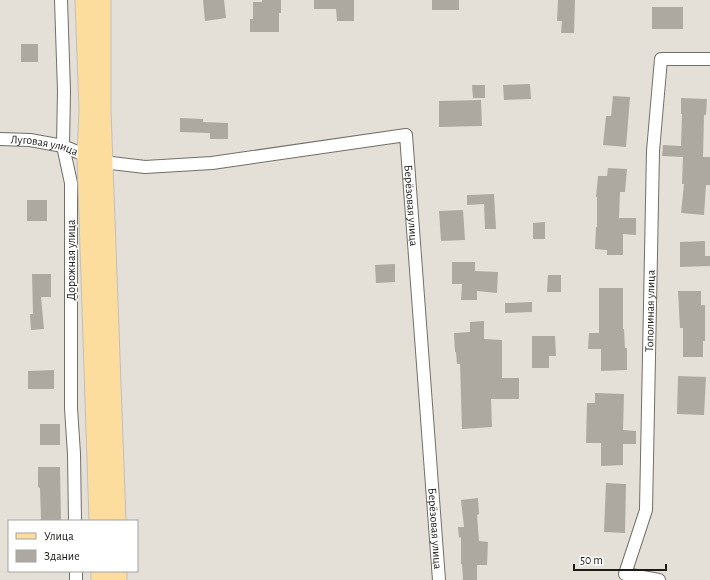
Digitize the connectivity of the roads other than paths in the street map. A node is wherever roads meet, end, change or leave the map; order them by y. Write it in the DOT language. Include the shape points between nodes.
graph roads {
  1 [pos="61,0"];
  2 [pos="85,0"];
  3 [pos="101,0"];
  4 [pos="710,59"];
  5 [pos="0,139"];
  6 [pos="63,146"];
  7 [pos="95,159"];
  8 [pos="75,520"];
  9 [pos="99,520"];
  10 [pos="116,520"];
  11 [pos="438,580"];
  12 [pos="659,580"];
  1 -- 6 [label="street, Дорожная улица"];
  2 -- 7 [label="main road, Дорожная улица" via="89,110"];
  3 -- 7 [label="main road, Дорожная улица" via="102,110"];
  4 -- 12 [label="street, Тополиная улица" via="661,60 653,151 646,510 625,574"];
  5 -- 6 [label="street, Луговая улица" via="30,140"];
  6 -- 7 [label="street, Луговая улица"];
  6 -- 8 [label="street, Дорожная улица" via="71,183 71,408"];
  7 -- 9 [label="main road, Дорожная улица"];
  7 -- 10 [label="main road, Дорожная улица"];
  7 -- 11 [label="street, Берёзовая улица" via="145,167 212,163 406,135"];
}
